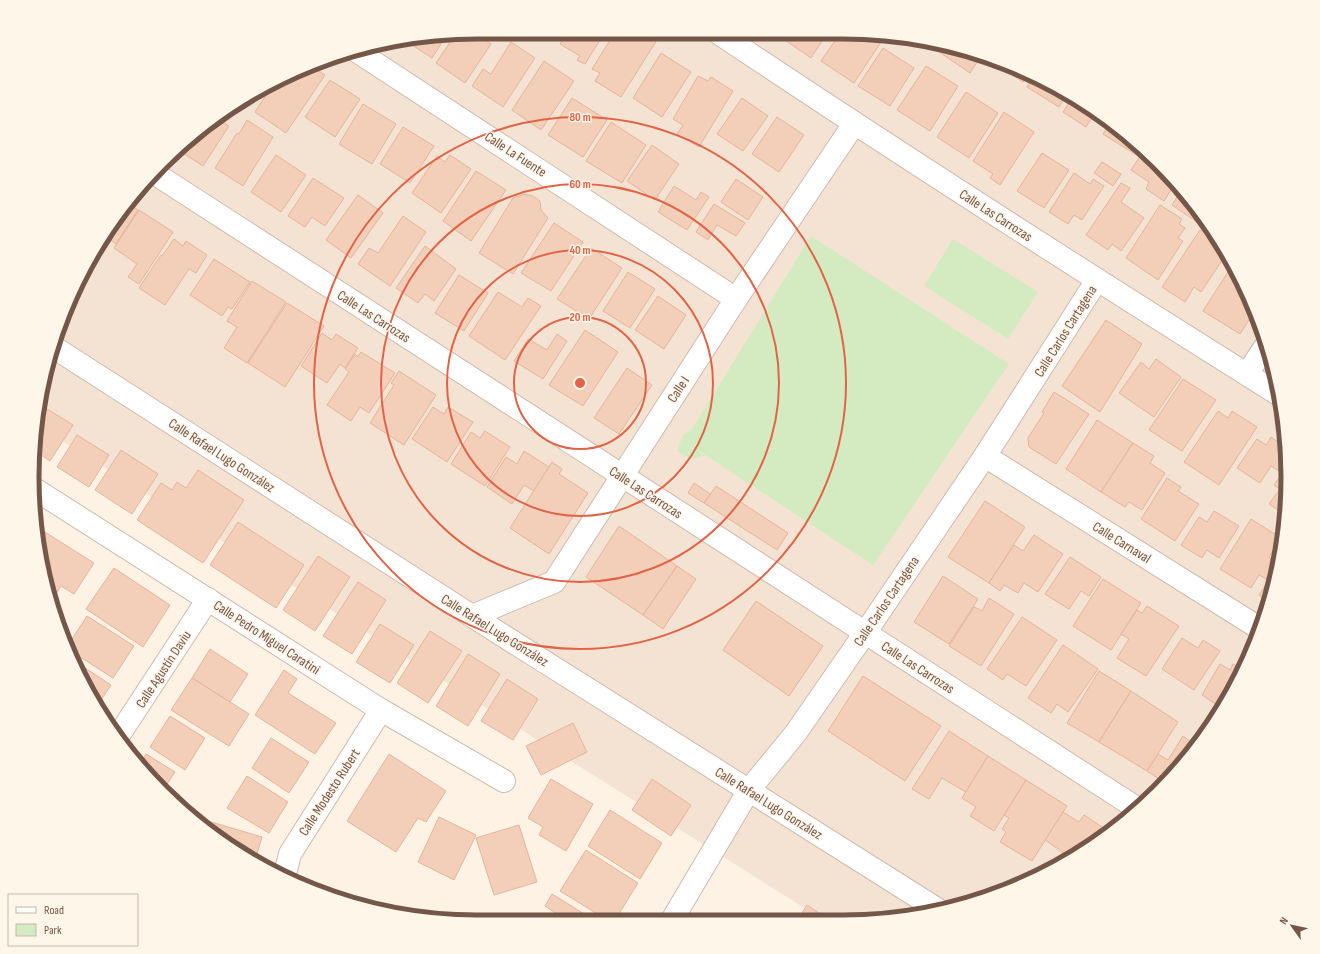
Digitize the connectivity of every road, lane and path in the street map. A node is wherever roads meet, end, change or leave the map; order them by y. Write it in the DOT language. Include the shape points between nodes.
graph roads {
  1 [pos="727,39"];
  2 [pos="362,55"];
  3 [pos="854,124"];
  4 [pos="159,176"];
  5 [pos="1097,280"];
  6 [pos="736,299"];
  7 [pos="58,350"];
  8 [pos="1262,351"];
  9 [pos="1247,374"];
  10 [pos="1273,391"];
  11 [pos="985,456"];
  12 [pos="623,476"];
  13 [pos="40,492"];
  14 [pos="208,599"];
  15 [pos="472,616"];
  16 [pos="1255,626"];
  17 [pos="865,633"];
  18 [pos="382,710"];
  19 [pos="121,732"];
  20 [pos="504,781"];
  21 [pos="749,790"];
  22 [pos="1133,805"];
  23 [pos="286,871"];
  24 [pos="933,906"];
  25 [pos="675,915"];
  1 -- 3 [label="street, Calle Las Carrozas"];
  2 -- 6 [label="street, Calle La Fuente"];
  3 -- 5 [label="street, Calle Las Carrozas"];
  3 -- 6 [label="street, Calle I"];
  4 -- 12 [label="street, Calle Las Carrozas"];
  5 -- 9 [label="street, Calle Las Carrozas"];
  5 -- 11 [label="street, Calle Carlos Cartagena"];
  6 -- 12 [label="street, Calle I"];
  7 -- 15 [label="street, Calle Rafael Lugo González"];
  8 -- 9 [label="street"];
  9 -- 10 [label="street, Calle Las Carrozas"];
  11 -- 16 [label="street, Calle Carnaval"];
  11 -- 17 [label="street, Calle Carlos Cartagena"];
  12 -- 15 [label="street, Calle I" via="554,582"];
  12 -- 17 [label="street, Calle Las Carrozas"];
  13 -- 14 [label="street, Calle Pedro Miguel Caratini"];
  14 -- 18 [label="street, Calle Pedro Miguel Caratini"];
  14 -- 19 [label="street, Calle Agustín Daviu"];
  15 -- 21 [label="street, Calle Rafael Lugo González"];
  17 -- 21 [label="street, Calle Carlos Cartagena" via="795,734"];
  17 -- 22 [label="street, Calle Las Carrozas"];
  18 -- 20 [label="street, Calle Pedro Miguel Caratini"];
  18 -- 23 [label="street, Calle Modesto Rubert" via="290,854"];
  21 -- 24 [label="street, Calle Rafael Lugo González"];
  21 -- 25 [label="street, Calle Carlos Cartagena"];
}
